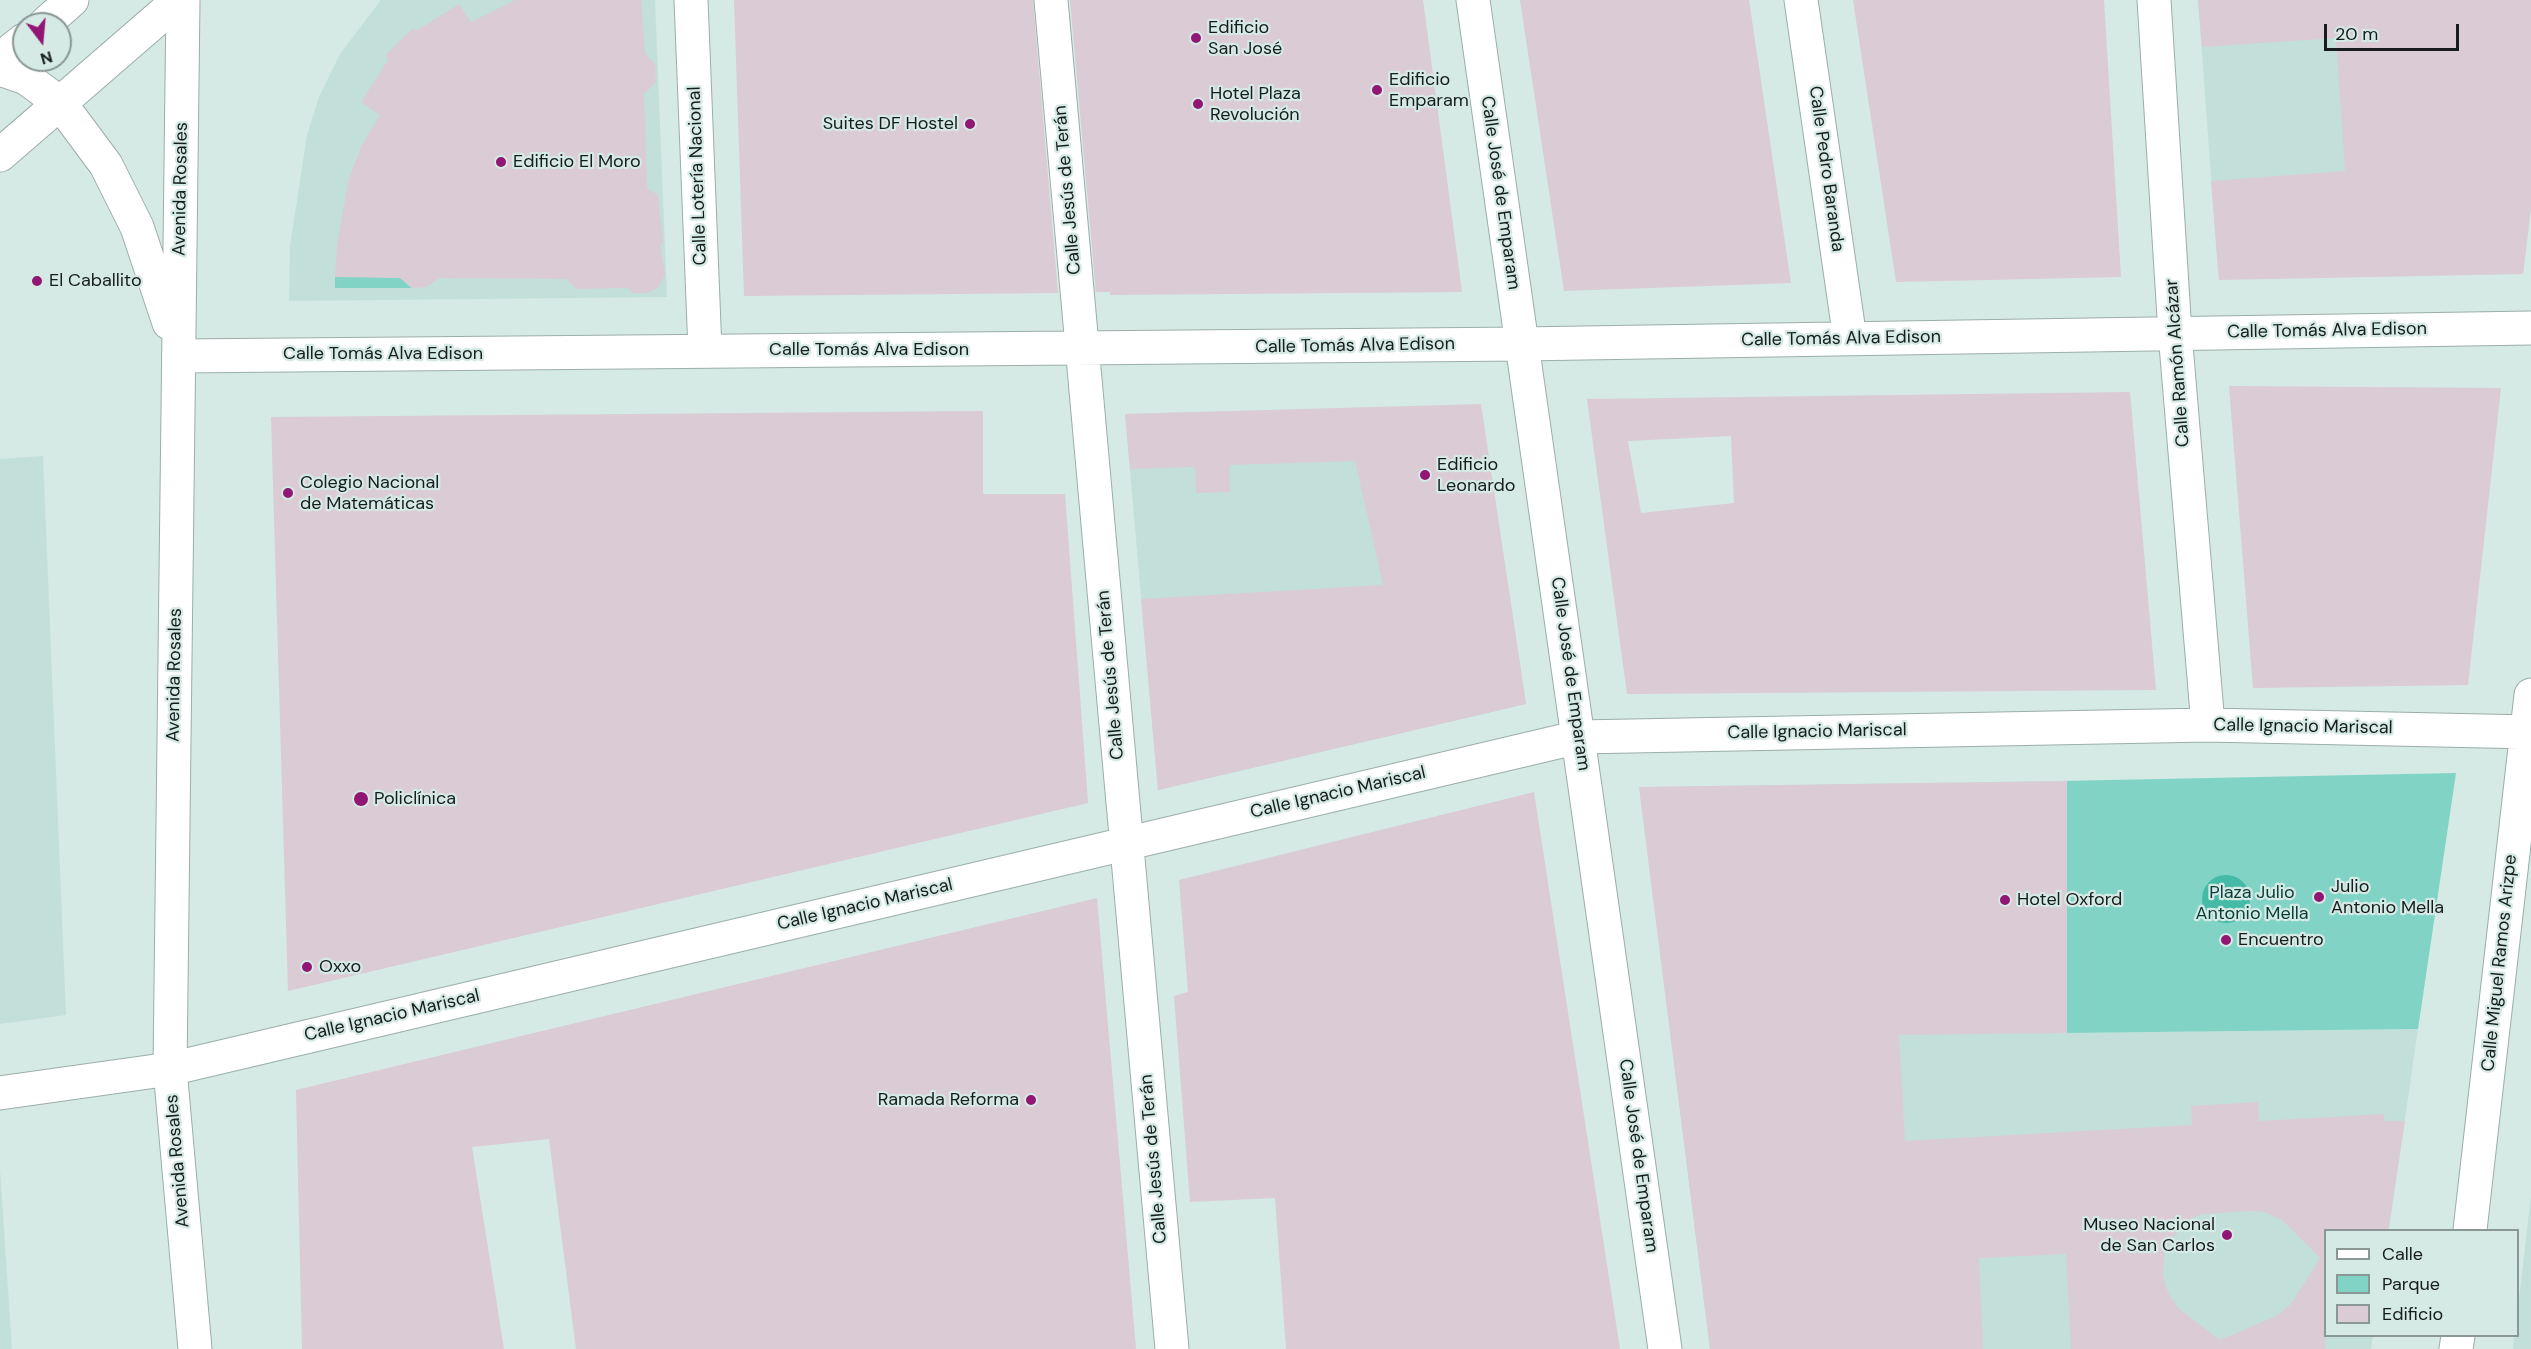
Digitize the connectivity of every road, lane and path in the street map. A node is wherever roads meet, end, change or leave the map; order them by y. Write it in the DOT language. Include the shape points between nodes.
graph roads {
  1 [pos="72,0"];
  2 [pos="179,0"];
  3 [pos="183,0"];
  4 [pos="691,0"];
  5 [pos="1051,0"];
  6 [pos="1473,0"];
  7 [pos="1801,0"];
  8 [pos="2154,0"];
  9 [pos="58,12"];
  10 [pos="12,50"];
  11 [pos="0,59"];
  12 [pos="0,69"];
  13 [pos="60,103"];
  14 [pos="0,155"];
  15 [pos="2531,328"];
  16 [pos="2175,333"];
  17 [pos="1850,339"];
  18 [pos="1521,344"];
  19 [pos="1082,348"];
  20 [pos="705,351"];
  21 [pos="179,356"];
  22 [pos="2531,695"];
  23 [pos="2208,726"];
  24 [pos="2529,732"];
  25 [pos="1579,737"];
  26 [pos="1125,843"];
  27 [pos="170,1069"];
  28 [pos="0,1093"];
  29 [pos="2470,1229"];
  30 [pos="195,1349"];
  31 [pos="1172,1349"];
  32 [pos="1665,1349"];
  1 -- 9 [label="street"];
  2 -- 13 [label="street"];
  3 -- 21 [label="street, Avenida Rosales"];
  4 -- 20 [label="street, Calle Lotería Nacional"];
  5 -- 19 [label="street, Calle Jesús de Terán"];
  6 -- 18 [label="street, Calle José de Emparam"];
  7 -- 17 [label="street, Calle Pedro Baranda"];
  8 -- 16 [label="street, Calle Ramón Alcázar"];
  10 -- 11 [label="street"];
  12 -- 13 [label="street" via="26,78"];
  13 -- 14 [label="street"];
  13 -- 21 [label="street" via="106,165 127,204 159,287"];
  15 -- 16 [label="street, Calle Tomás Alva Edison"];
  16 -- 17 [label="street, Calle Tomás Alva Edison"];
  16 -- 23 [label="street, Calle Ramón Alcázar"];
  17 -- 18 [label="street, Calle Tomás Alva Edison"];
  18 -- 19 [label="street, Calle Tomás Alva Edison"];
  18 -- 25 [label="street, Calle José de Emparam"];
  19 -- 20 [label="street, Calle Tomás Alva Edison"];
  19 -- 26 [label="street, Calle Jesús de Terán"];
  20 -- 21 [label="street, Calle Tomás Alva Edison"];
  21 -- 27 [label="street, Avenida Rosales"];
  22 -- 24 [label="street, Calle Miguel Ramos Arizpe"];
  23 -- 24 [label="street, Calle Ignacio Mariscal"];
  23 -- 25 [label="street, Calle Ignacio Mariscal"];
  24 -- 29 [label="street, Calle Miguel Ramos Arizpe"];
  25 -- 26 [label="street, Calle Ignacio Mariscal"];
  25 -- 32 [label="street, Calle José de Emparam"];
  26 -- 27 [label="street, Calle Ignacio Mariscal"];
  26 -- 31 [label="street, Calle Jesús de Terán"];
  27 -- 28 [label="street, Calle Ignacio Mariscal"];
  27 -- 30 [label="street, Avenida Rosales"];
}
